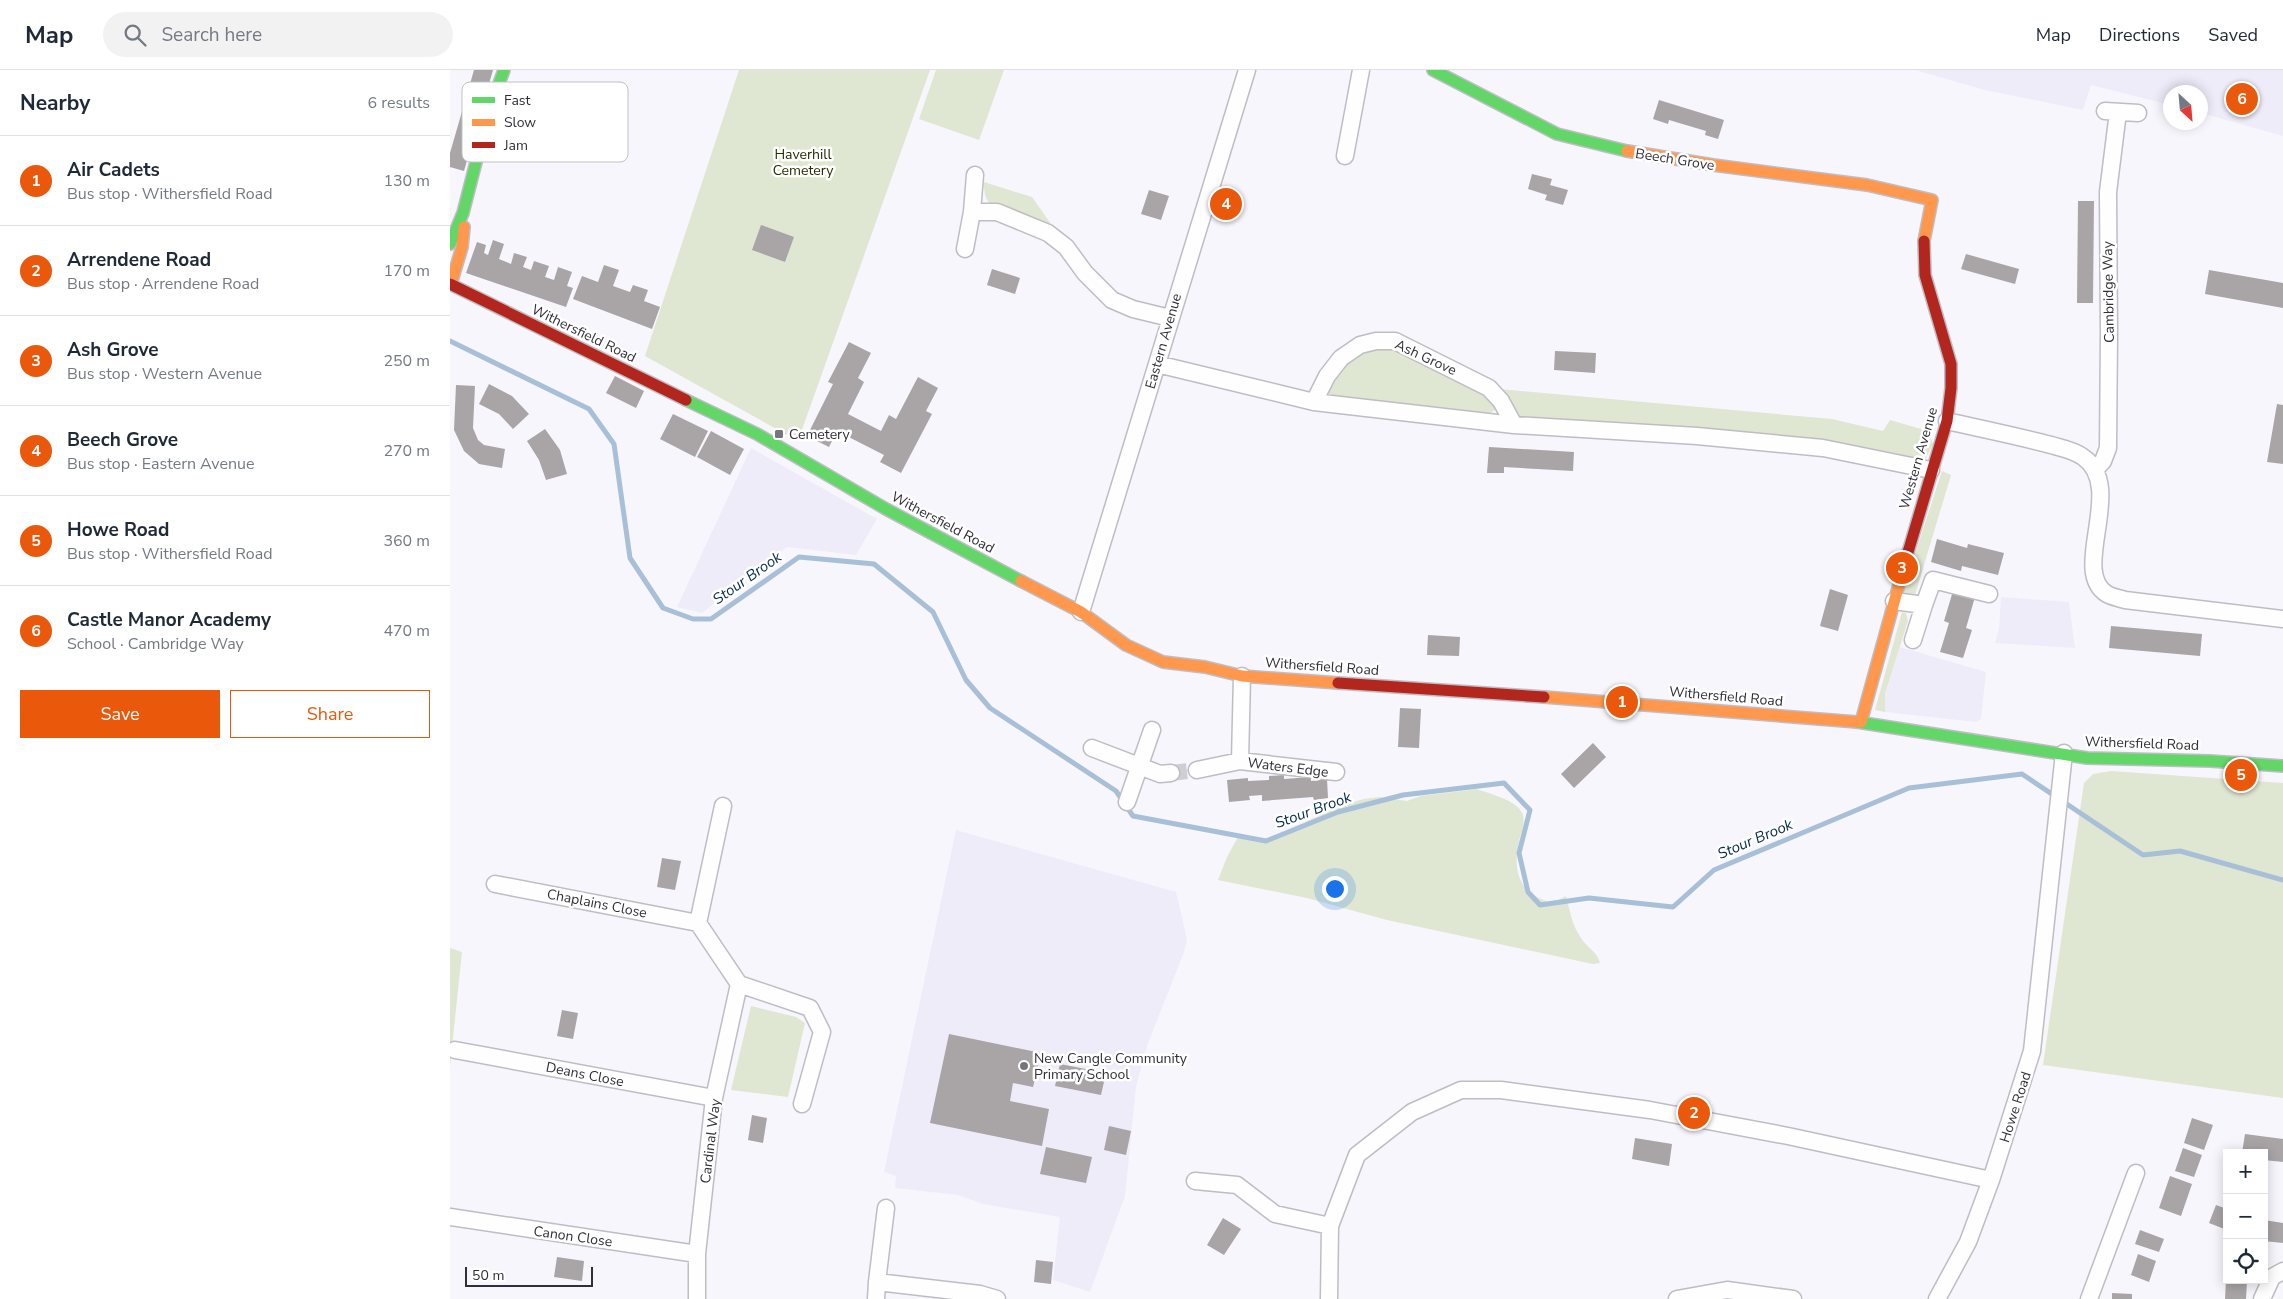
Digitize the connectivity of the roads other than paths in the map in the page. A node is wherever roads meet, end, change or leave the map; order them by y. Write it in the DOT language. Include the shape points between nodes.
graph roads {
  1 [pos="504,70"];
  2 [pos="1247,70"];
  3 [pos="1361,70"];
  4 [pos="1434,70"];
  5 [pos="500,82"];
  6 [pos="2138,113"];
  7 [pos="1345,156"];
  8 [pos="475,162"];
  9 [pos="975,175"];
  10 [pos="1932,200"];
  11 [pos="972,212"];
  12 [pos="463,213"];
  13 [pos="450,244"];
  14 [pos="965,249"];
  15 [pos="450,284"];
  16 [pos="1170,318"];
  17 [pos="1157,364"];
  18 [pos="1314,402"];
  19 [pos="1947,421"];
  20 [pos="1514,425"];
  21 [pos="2096,469"];
  22 [pos="1932,470"];
  23 [pos="1989,594"];
  24 [pos="1894,601"];
  25 [pos="1924,605"];
  26 [pos="1080,612"];
  27 [pos="2283,619"];
  28 [pos="1913,640"];
  29 [pos="1242,676"];
  30 [pos="1861,722"];
  31 [pos="1152,730"];
  32 [pos="1092,748"];
  33 [pos="2064,753"];
  34 [pos="1240,761"];
  35 [pos="2283,766"];
  36 [pos="1138,767"];
  37 [pos="1197,770"];
  38 [pos="1336,772"];
  39 [pos="1171,774"];
  40 [pos="1128,802"];
  41 [pos="723,806"];
  42 [pos="495,884"];
  43 [pos="698,923"];
  44 [pos="739,984"];
  45 [pos="455,1050"];
  46 [pos="714,1098"];
  47 [pos="802,1104"];
  48 [pos="2136,1172"];
  49 [pos="1991,1180"];
  50 [pos="1195,1181"];
  51 [pos="886,1208"];
  52 [pos="450,1217"];
  53 [pos="1330,1226"];
  54 [pos="697,1254"];
  55 [pos="2283,1271"];
  56 [pos="877,1282"];
  57 [pos="697,1299"];
  58 [pos="876,1299"];
  59 [pos="997,1299"];
  60 [pos="1329,1299"];
  61 [pos="1676,1299"];
  62 [pos="1793,1299"];
  63 [pos="1937,1299"];
  64 [pos="2089,1299"];
  65 [pos="2262,1299"];
  1 -- 5 [label="street"];
  2 -- 16 [label="street, Eastern Avenue"];
  3 -- 7 [label="street"];
  4 -- 10 [label="street, Beech Grove" via="1556,134 1610,148 1868,185"];
  6 -- 21 [label="street, Cambridge Way" via="2112,111 2108,192 2108,448"];
  8 -- 12 [label="street"];
  9 -- 11 [label="street"];
  10 -- 19 [label="street, Western Avenue" via="1924,237 1925,275 1951,364"];
  11 -- 14 [label="street"];
  11 -- 16 [label="street" via="997,212 1048,232 1066,247 1084,273 1112,300"];
  12 -- 13 [label="street"];
  12 -- 15 [label="street" via="462,247"];
  15 -- 26 [label="street, Withersfield Road" via="757,434 886,509"];
  16 -- 17 [label="street, Eastern Avenue"];
  17 -- 18 [label="street"];
  17 -- 26 [label="street, Eastern Avenue"];
  18 -- 20 [label="street"];
  18 -- 20 [label="street, Ash Grove" via="1327,376 1341,358 1360,345 1395,340 1489,388 1501,401"];
  19 -- 21 [label="street" via="2067,450 2083,456"];
  19 -- 22 [label="street, Western Avenue"];
  20 -- 22 [label="street" via="1697,436 1823,448"];
  21 -- 27 [label="street" via="2101,483 2093,565 2097,582 2106,594 2125,600"];
  22 -- 24 [label="street, Western Avenue"];
  23 -- 25 [label="street" via="1933,580"];
  24 -- 25 [label="street"];
  24 -- 30 [label="street, Western Avenue"];
  25 -- 28 [label="street"];
  26 -- 29 [label="street, Withersfield Road" via="1126,646 1163,662"];
  29 -- 30 [label="street, Withersfield Road"];
  29 -- 34 [label="street, Waters Edge"];
  30 -- 33 [label="street, Withersfield Road"];
  31 -- 36 [label="street"];
  32 -- 36 [label="street"];
  33 -- 35 [label="street, Withersfield Road" via="2087,758"];
  33 -- 49 [label="street, Howe Road" via="2032,1051"];
  34 -- 37 [label="street, Waters Edge"];
  34 -- 38 [label="street, Waters Edge"];
  36 -- 39 [label="street"];
  36 -- 40 [label="street"];
  41 -- 43 [label="street"];
  42 -- 43 [label="street, Chaplains Close"];
  43 -- 44 [label="street"];
  44 -- 46 [label="street, Cardinal Way"];
  44 -- 47 [label="street" via="810,1008 822,1032"];
  45 -- 46 [label="street, Deans Close"];
  46 -- 54 [label="street, Cardinal Way"];
  48 -- 64 [label="street"];
  49 -- 53 [label="street" via="1650,1110 1501,1090 1461,1090 1412,1112 1357,1156"];
  49 -- 63 [label="street, Howe Road" via="1968,1242"];
  50 -- 53 [label="street" via="1237,1185 1275,1214"];
  51 -- 56 [label="street"];
  52 -- 54 [label="street, Canon Close"];
  53 -- 60 [label="street"];
  54 -- 57 [label="street, Cardinal Way"];
  55 -- 65 [label="street" via="2272,1277"];
  56 -- 58 [label="street"];
  56 -- 59 [label="street" via="980,1294"];
  61 -- 62 [label="street" via="1727,1290"];
}
